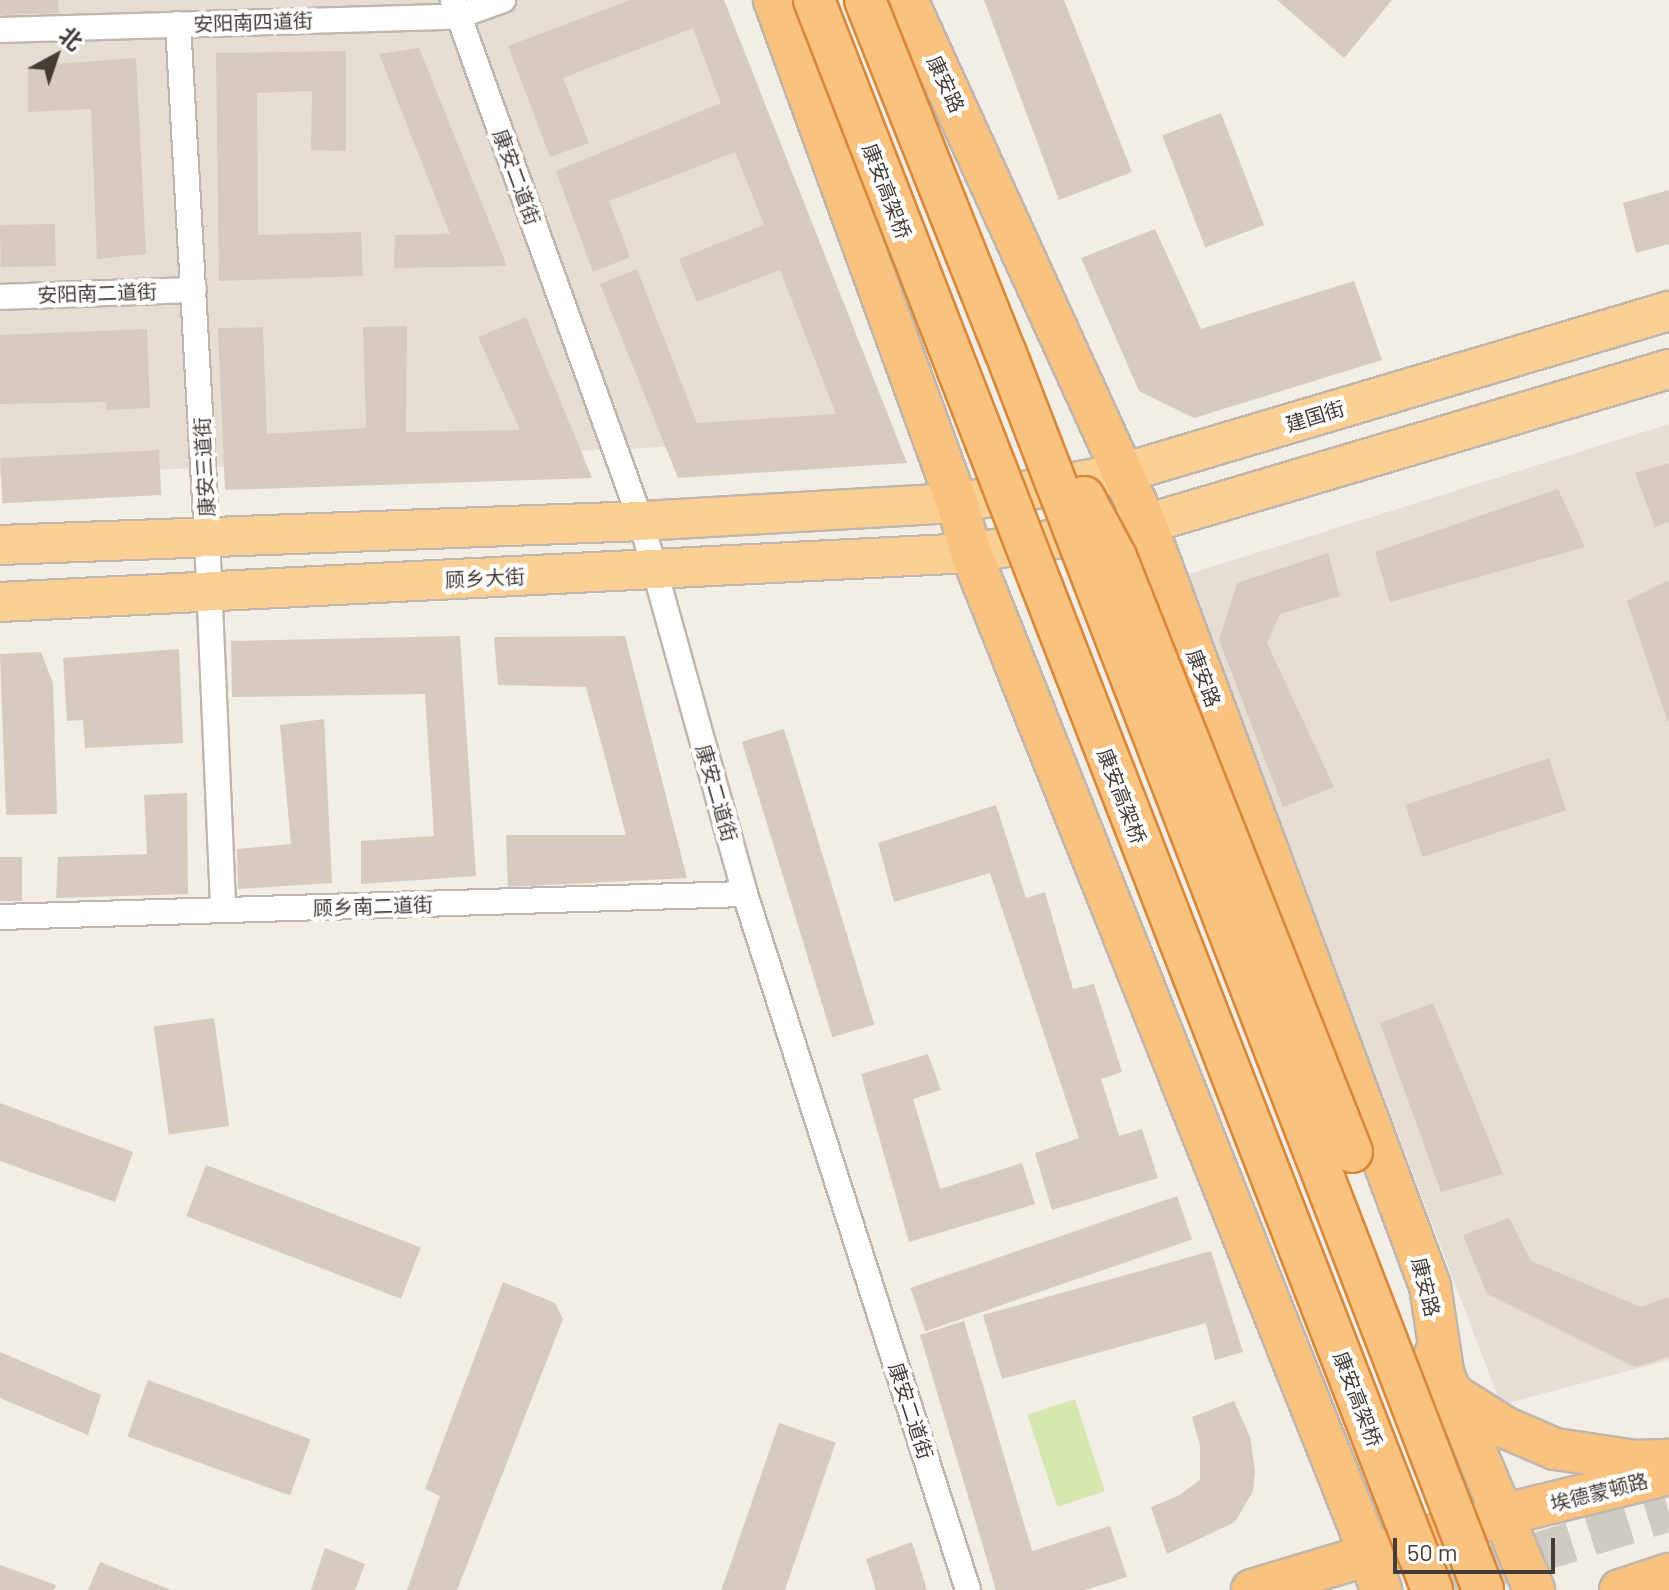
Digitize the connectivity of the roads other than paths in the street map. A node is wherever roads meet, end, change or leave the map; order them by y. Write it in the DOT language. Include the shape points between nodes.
graph roads {
  1 [pos="503,0"];
  2 [pos="774,0"];
  3 [pos="814,0"];
  4 [pos="865,0"];
  5 [pos="907,0"];
  6 [pos="456,8"];
  7 [pos="178,24"];
  8 [pos="0,30"];
  9 [pos="194,290"];
  10 [pos="0,297"];
  11 [pos="1669,311"];
  12 [pos="1005,351"];
  13 [pos="952,362"];
  14 [pos="1669,369"];
  15 [pos="1123,473"];
  16 [pos="957,503"];
  17 [pos="641,521"];
  18 [pos="1146,524"];
  19 [pos="207,537"];
  20 [pos="0,545"];
  21 [pos="971,553"];
  22 [pos="655,570"];
  23 [pos="210,591"];
  24 [pos="0,602"];
  25 [pos="745,894"];
  26 [pos="223,910"];
  27 [pos="0,917"];
  28 [pos="1448,1385"];
  29 [pos="1669,1460"];
  30 [pos="1669,1474"];
  31 [pos="1502,1515"];
  32 [pos="1360,1529"];
  33 [pos="1669,1574"];
  34 [pos="968,1590"];
  35 [pos="1252,1590"];
  36 [pos="1381,1590"];
  37 [pos="1432,1590"];
  38 [pos="1483,1590"];
  39 [pos="1534,1590"];
  40 [pos="1620,1590"];
  1 -- 6 [label="street, 安阳南四道街"];
  2 -- 16 [label="highway"];
  3 -- 13 [label="highway, 康安高架桥, bridge"];
  4 -- 12 [label="highway, bridge"];
  5 -- 15 [label="highway, 康安路"];
  6 -- 7 [label="street, 安阳南四道街"];
  6 -- 17 [label="street, 康安二道街"];
  7 -- 8 [label="street, 安阳南四道街"];
  7 -- 9 [label="street, 康安三道街"];
  9 -- 10 [label="street, 安阳南二道街"];
  9 -- 19 [label="street, 康安三道街"];
  11 -- 15 [label="main road, 建国街"];
  12 -- 28 [label="highway, 康安路, bridge" via="1116,557"];
  12 -- 38 [label="highway, bridge"];
  13 -- 32 [label="highway, bridge" via="1022,611 1343,1428 1354,1469"];
  13 -- 37 [label="highway, 康安高架桥, bridge"];
  14 -- 18 [label="main road"];
  15 -- 16 [label="main road, 建国街"];
  15 -- 18 [label="highway, 康安路"];
  16 -- 17 [label="main road"];
  16 -- 21 [label="highway"];
  17 -- 19 [label="main road"];
  17 -- 22 [label="street, 康安二道街"];
  18 -- 21 [label="main road"];
  18 -- 28 [label="highway, 康安路" via="1420,1257"];
  19 -- 20 [label="main road"];
  19 -- 23 [label="street, 康安三道街"];
  21 -- 22 [label="main road, 顾乡大街"];
  21 -- 32 [label="highway"];
  22 -- 23 [label="main road, 顾乡大街"];
  22 -- 25 [label="street, 康安二道街"];
  23 -- 24 [label="main road, 顾乡大街"];
  23 -- 26 [label="street, 康安三道街"];
  25 -- 26 [label="street, 顾乡南二道街"];
  25 -- 34 [label="street, 康安二道街"];
  26 -- 27 [label="street, 顾乡南二道街"];
  28 -- 29 [label="highway" via="1506,1428 1555,1449 1636,1461"];
  28 -- 31 [label="highway, 康安路"];
  30 -- 31 [label="highway, 埃德蒙顿路"];
  31 -- 35 [label="highway, 埃德蒙顿路"];
  31 -- 39 [label="highway, 康安路"];
  32 -- 36 [label="highway"];
  33 -- 40 [label="highway"];
}
